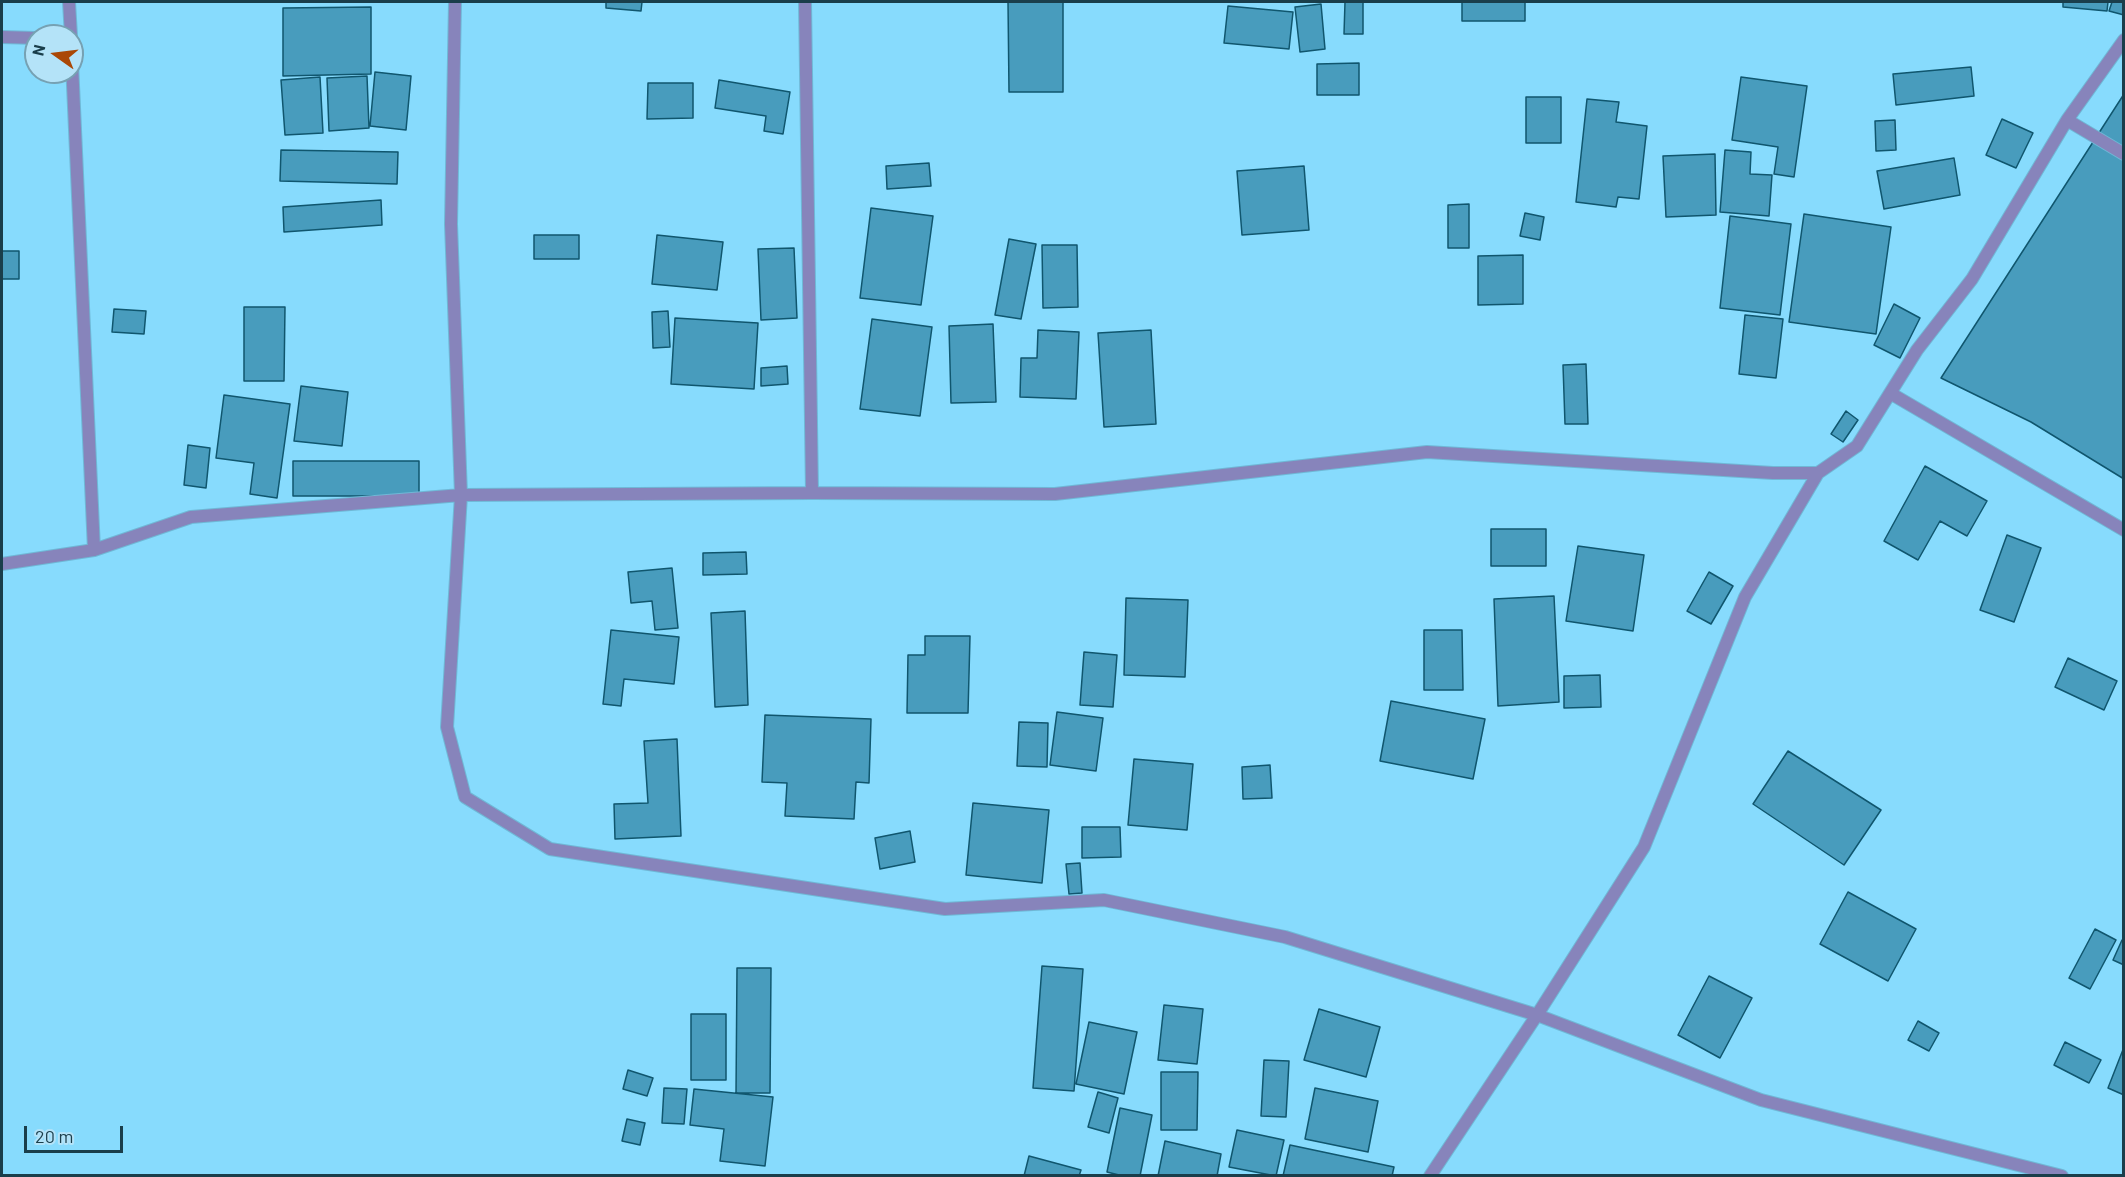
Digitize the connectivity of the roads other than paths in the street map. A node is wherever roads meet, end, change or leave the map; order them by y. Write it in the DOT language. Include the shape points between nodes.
graph roads {
  1 [pos="69,2"];
  2 [pos="455,2"];
  3 [pos="805,2"];
  4 [pos="70,24"];
  5 [pos="2,37"];
  6 [pos="24,38"];
  7 [pos="2124,40"];
  8 [pos="73,84"];
  9 [pos="2067,120"];
  10 [pos="2124,154"];
  11 [pos="1890,393"];
  12 [pos="1818,474"];
  13 [pos="812,493"];
  14 [pos="461,495"];
  15 [pos="2124,530"];
  16 [pos="94,550"];
  17 [pos="2,564"];
  18 [pos="1537,1014"];
  19 [pos="1430,1176"];
  20 [pos="2062,1176"];
  1 -- 4 [label="street"];
  2 -- 14 [label="street" via="451,224"];
  3 -- 13 [label="street"];
  5 -- 6 [label="street"];
  7 -- 9 [label="street"];
  8 -- 16 [label="street"];
  9 -- 10 [label="street"];
  9 -- 11 [label="street" via="1972,279 1917,350"];
  11 -- 12 [label="street" via="1857,446"];
  11 -- 15 [label="street"];
  12 -- 13 [label="street" via="1427,452 1055,494"];
  12 -- 18 [label="street" via="1745,597 1644,847"];
  13 -- 14 [label="street"];
  14 -- 16 [label="street" via="191,517"];
  14 -- 18 [label="street" via="447,727 465,797 550,849 945,909 1104,900 1285,937"];
  16 -- 17 [label="street"];
  18 -- 19 [label="street"];
  18 -- 20 [label="street" via="1761,1100"];
}
